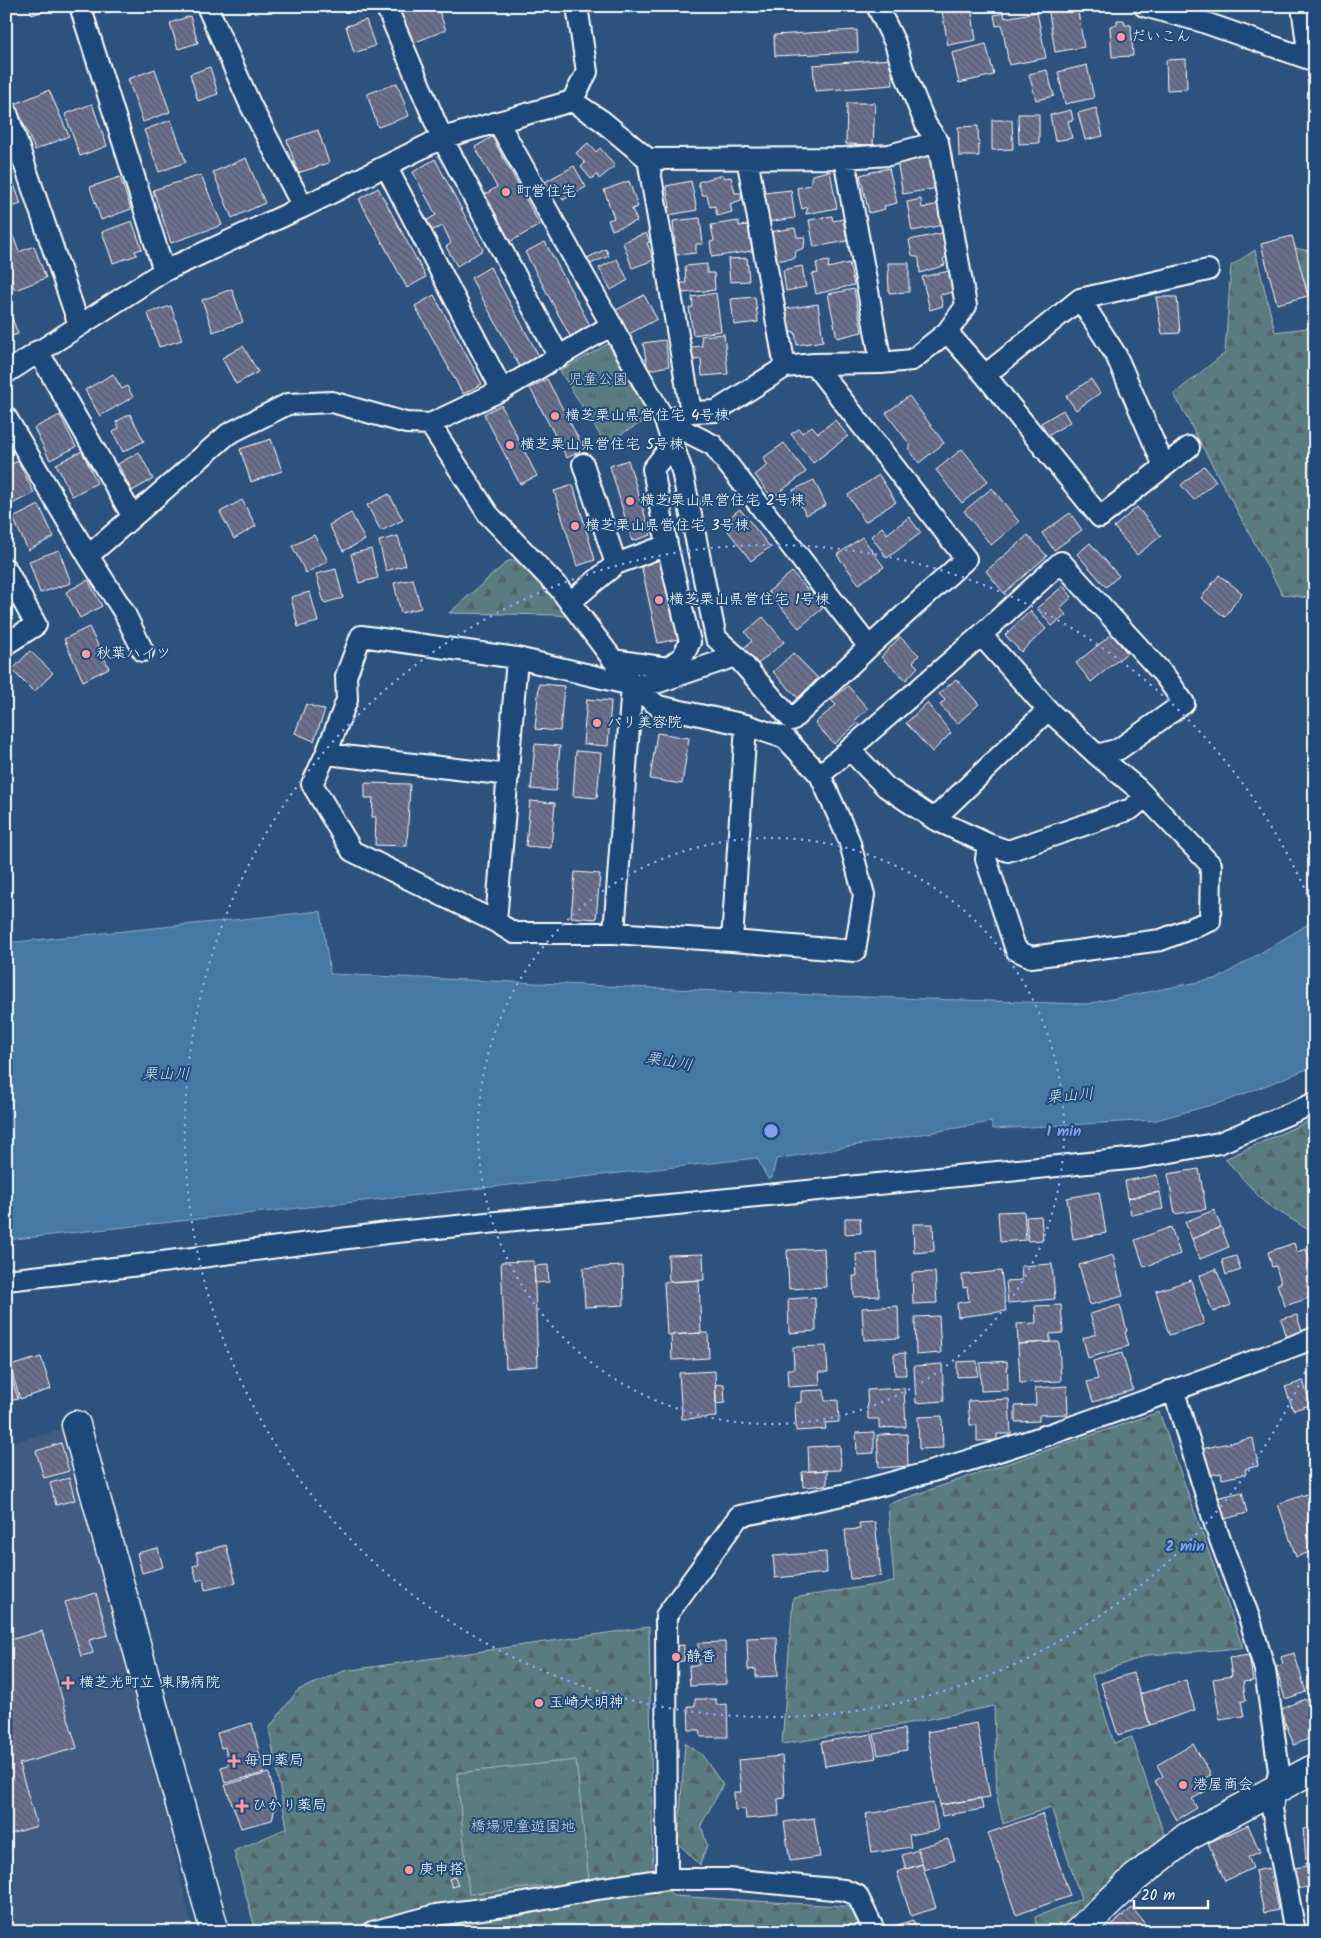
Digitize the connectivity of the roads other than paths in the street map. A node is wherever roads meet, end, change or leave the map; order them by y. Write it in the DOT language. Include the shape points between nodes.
graph roads {
  1 [pos="80,6"];
  2 [pos="208,6"];
  3 [pos="386,6"];
  4 [pos="577,6"];
  5 [pos="878,6"];
  6 [pos="1144,6"];
  7 [pos="1302,6"];
  8 [pos="1199,14"];
  9 [pos="1312,60"];
  10 [pos="572,101"];
  11 [pos="6,110"];
  12 [pos="498,122"];
  13 [pos="442,138"];
  14 [pos="938,142"];
  15 [pos="648,158"];
  16 [pos="747,158"];
  17 [pos="844,158"];
  18 [pos="386,166"];
  19 [pos="302,207"];
  20 [pos="1208,270"];
  21 [pos="164,271"];
  22 [pos="1080,299"];
  23 [pos="79,326"];
  24 [pos="612,326"];
  25 [pos="946,332"];
  26 [pos="38,352"];
  27 [pos="559,357"];
  28 [pos="881,363"];
  29 [pos="814,364"];
  30 [pos="785,367"];
  31 [pos="6,373"];
  32 [pos="985,375"];
  33 [pos="502,390"];
  34 [pos="691,412"];
  35 [pos="6,417"];
  36 [pos="665,420"];
  37 [pos="430,424"];
  38 [pos="673,444"];
  39 [pos="1189,447"];
  40 [pos="583,464"];
  41 [pos="1164,466"];
  42 [pos="133,517"];
  43 [pos="667,545"];
  44 [pos="88,556"];
  45 [pos="616,564"];
  46 [pos="6,568"];
  47 [pos="570,602"];
  48 [pos="981,635"];
  49 [pos="6,644"];
  50 [pos="869,647"];
  51 [pos="144,651"];
  52 [pos="736,656"];
  53 [pos="517,658"];
  54 [pos="613,660"];
  55 [pos="632,685"];
  56 [pos="1048,710"];
  57 [pos="746,724"];
  58 [pos="850,750"];
  59 [pos="326,754"];
  60 [pos="1097,755"];
  61 [pos="509,775"];
  62 [pos="820,775"];
  63 [pos="1145,797"];
  64 [pos="934,819"];
  65 [pos="988,844"];
  66 [pos="496,922"];
  67 [pos="614,933"];
  68 [pos="732,940"];
  69 [pos="1315,1103"];
  70 [pos="6,1280"];
  71 [pos="1315,1338"];
  72 [pos="1170,1391"];
  73 [pos="76,1425"];
  74 [pos="1315,1768"];
  75 [pos="1276,1788"];
  76 [pos="667,1879"];
  77 [pos="214,1932"];
  78 [pos="372,1932"];
  79 [pos="874,1932"];
  80 [pos="1078,1932"];
  81 [pos="1295,1932"];
  1 -- 21 [label="street"];
  2 -- 19 [label="street" via="250,104"];
  3 -- 13 [label="street"];
  4 -- 10 [label="street" via="587,72"];
  5 -- 14 [label="street" via="926,125"];
  6 -- 8 [label="street"];
  7 -- 9 [label="street"];
  8 -- 9 [label="street"];
  10 -- 12 [label="street"];
  10 -- 15 [label="street"];
  11 -- 23 [label="street"];
  12 -- 13 [label="street"];
  12 -- 24 [label="street"];
  13 -- 18 [label="street"];
  13 -- 27 [label="street"];
  14 -- 17 [label="street" via="890,155"];
  14 -- 25 [label="street" via="966,306"];
  15 -- 16 [label="street"];
  15 -- 34 [label="street"];
  16 -- 17 [label="street"];
  16 -- 30 [label="street"];
  17 -- 28 [label="street"];
  18 -- 19 [label="street"];
  18 -- 33 [label="street"];
  19 -- 21 [label="street"];
  20 -- 22 [label="street"];
  21 -- 23 [label="street"];
  22 -- 32 [label="street"];
  22 -- 41 [label="street" via="1116,355"];
  23 -- 26 [label="street"];
  24 -- 27 [label="street"];
  24 -- 36 [label="street"];
  25 -- 28 [label="street" via="912,360"];
  25 -- 32 [label="street"];
  26 -- 31 [label="street"];
  26 -- 42 [label="street"];
  27 -- 33 [label="street"];
  28 -- 29 [label="street"];
  29 -- 30 [label="street"];
  29 -- 50 [label="street" via="966,560"];
  30 -- 34 [label="street" via="716,411"];
  32 -- 41 [label="street" via="1100,516"];
  33 -- 37 [label="street"];
  34 -- 36 [label="street"];
  35 -- 44 [label="street"];
  36 -- 38 [label="street"];
  36 -- 50 [label="street" via="712,445"];
  37 -- 42 [label="street" via="406,423 332,402 288,404 228,434"];
  37 -- 47 [label="street" via="488,514"];
  38 -- 43 [label="street" via="653,469"];
  38 -- 52 [label="street" via="682,471 716,638"];
  39 -- 41 [label="street"];
  40 -- 45 [label="street"];
  42 -- 44 [label="street"];
  43 -- 45 [label="street"];
  43 -- 54 [label="street" via="690,642 683,656 668,668"];
  44 -- 51 [label="street" via="124,612"];
  45 -- 47 [label="street"];
  46 -- 49 [label="street" via="36,625"];
  47 -- 54 [label="street"];
  48 -- 56 [label="street"];
  48 -- 58 [label="street"];
  48 -- 60 [label="street" via="1061,562 1165,676 1184,703 1119,749"];
  50 -- 52 [label="street" via="792,720"];
  52 -- 55 [label="street" via="659,682"];
  53 -- 55 [label="street"];
  53 -- 59 [label="street" via="361,636 346,676 347,700"];
  53 -- 61 [label="street"];
  54 -- 55 [label="street"];
  55 -- 57 [label="street" via="658,706"];
  55 -- 67 [label="street"];
  56 -- 60 [label="street"];
  56 -- 64 [label="street"];
  57 -- 62 [label="street" via="784,738"];
  57 -- 68 [label="street"];
  58 -- 62 [label="street"];
  58 -- 64 [label="street" via="886,787"];
  59 -- 61 [label="street"];
  59 -- 66 [label="street" via="312,784 352,851"];
  60 -- 63 [label="street"];
  61 -- 66 [label="street"];
  62 -- 68 [label="street" via="849,840 864,895 855,951"];
  63 -- 65 [label="street" via="1131,809 1008,851"];
  63 -- 65 [label="street" via="1211,865 1210,921 1161,940 1031,957 1016,950 986,859"];
  64 -- 65 [label="street"];
  66 -- 67 [label="street" via="514,933"];
  67 -- 68 [label="street"];
  69 -- 70 [label="street" via="1218,1143 1138,1158 387,1233"];
  71 -- 72 [label="street"];
  72 -- 75 [label="street" via="1175,1395 1265,1670 1279,1771"];
  72 -- 76 [label="street" via="952,1464 847,1494 739,1516 666,1616"];
  73 -- 77 [label="street"];
  74 -- 75 [label="street"];
  75 -- 80 [label="street" via="1187,1837 1134,1878"];
  75 -- 81 [label="street" via="1272,1809"];
  76 -- 78 [label="street" via="436,1915"];
  76 -- 79 [label="street" via="729,1879 844,1890 857,1896"];
}
